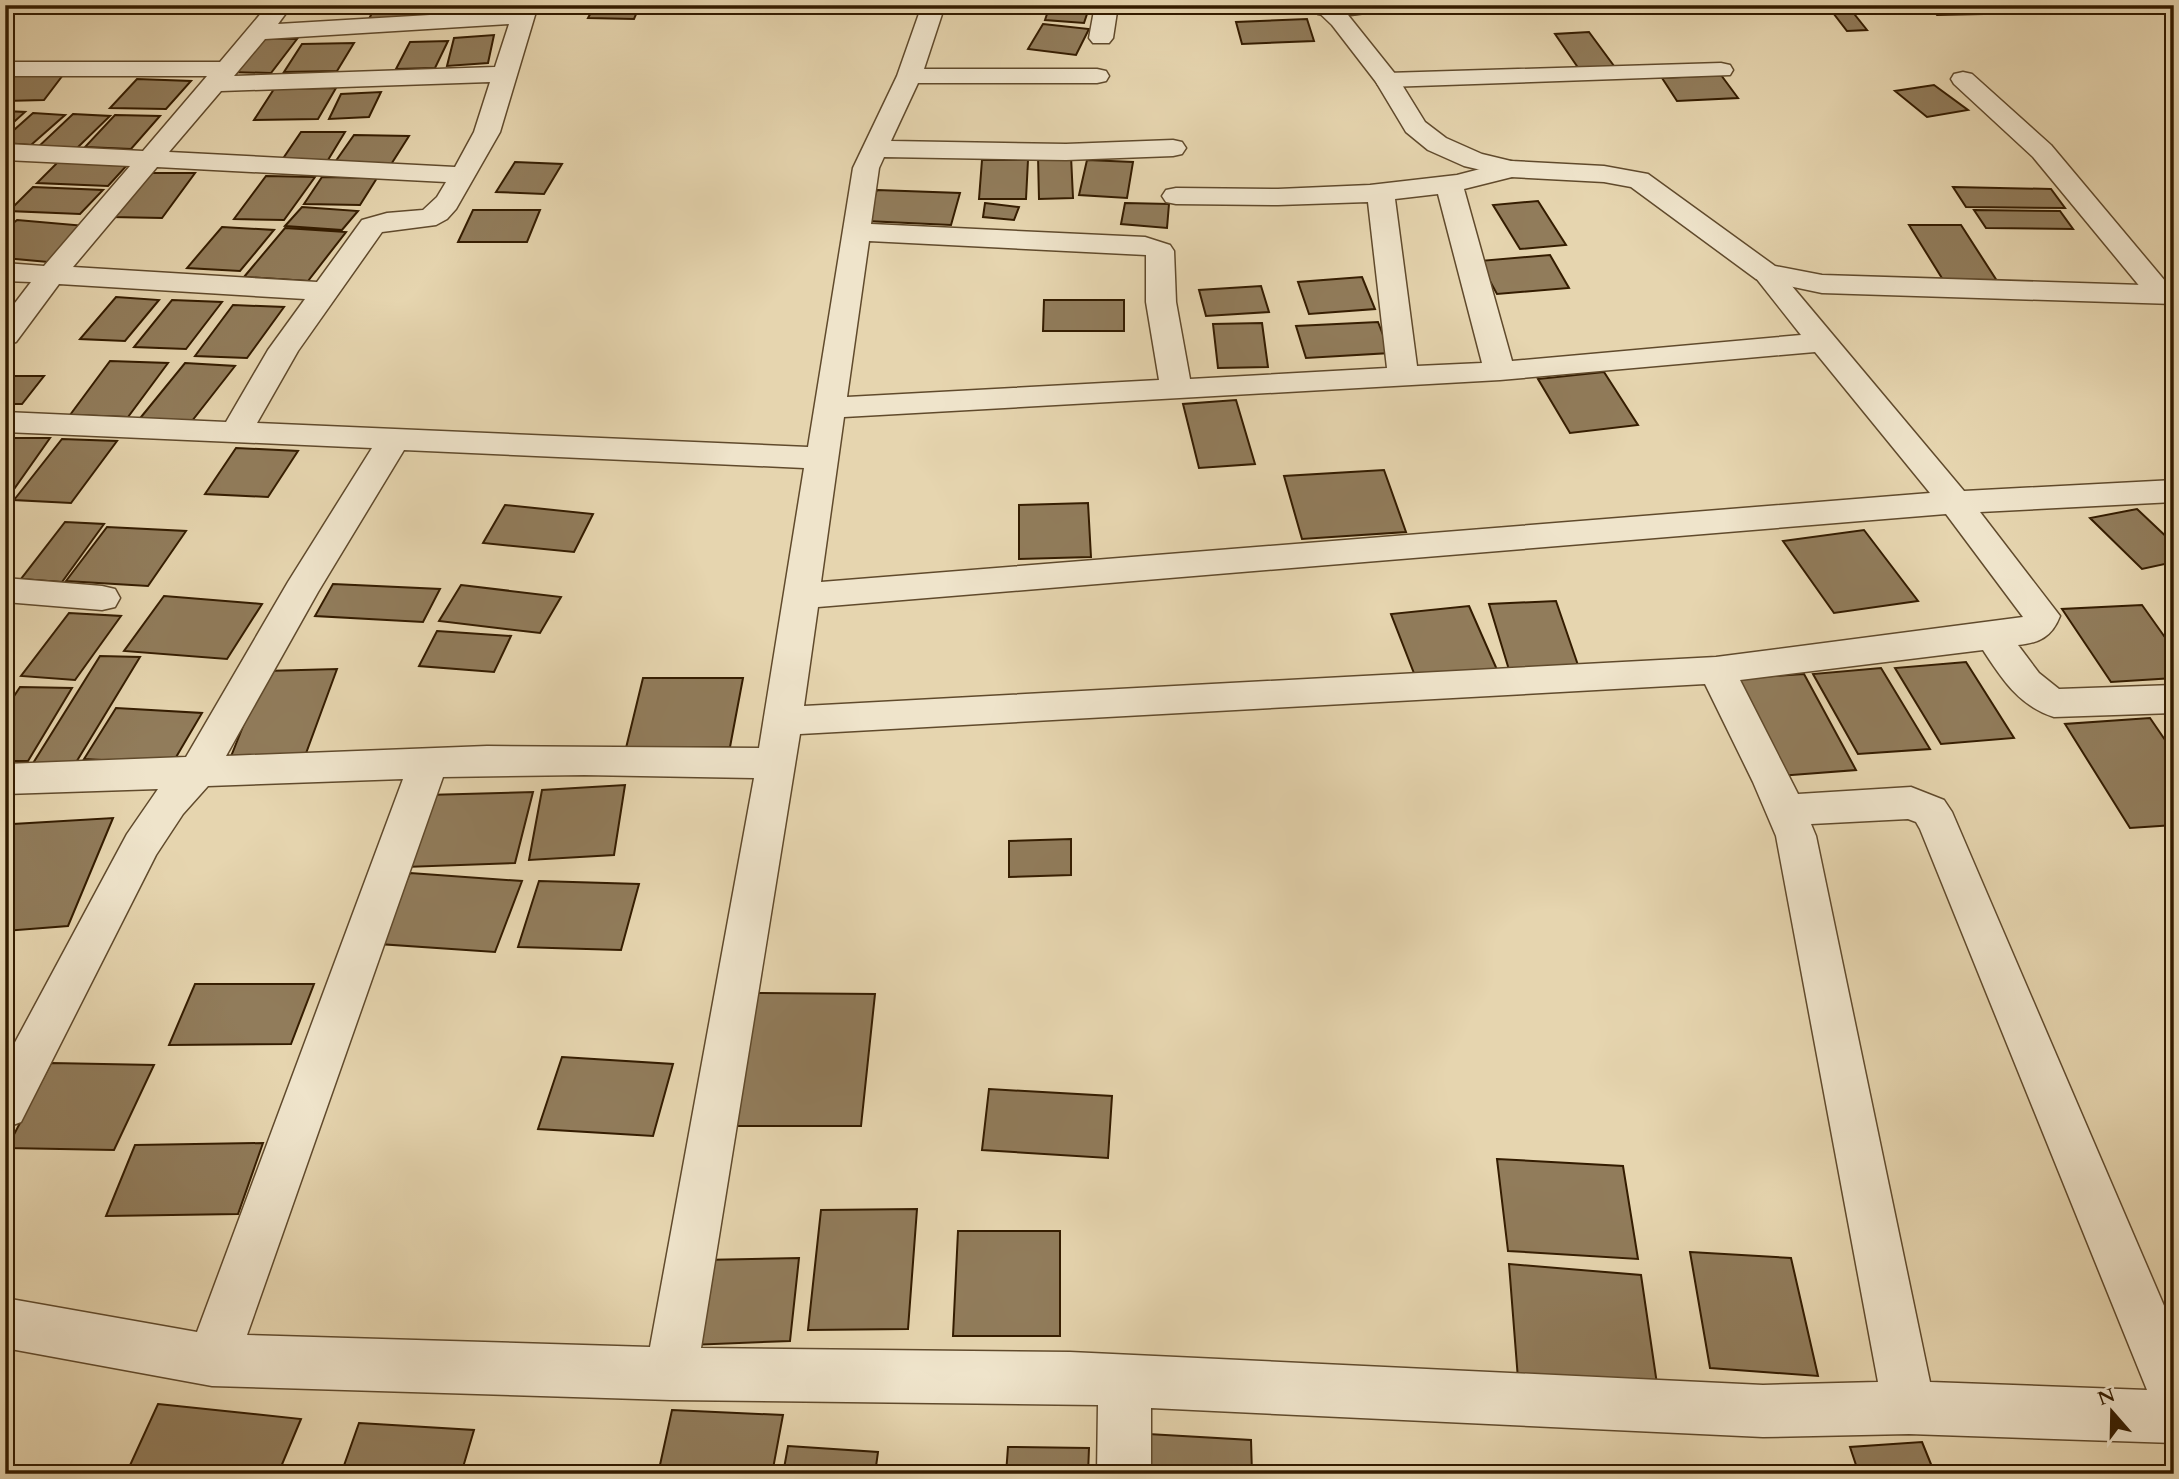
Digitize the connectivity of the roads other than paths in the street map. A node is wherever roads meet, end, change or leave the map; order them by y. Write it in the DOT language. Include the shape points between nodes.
graph roads {
  1 [pos="281,5"];
  2 [pos="934,5"];
  3 [pos="1107,5"];
  4 [pos="1373,5"];
  5 [pos="1324,7"];
  6 [pos="525,11"];
  7 [pos="257,32"];
  8 [pos="1101,38"];
  9 [pos="5,69"];
  10 [pos="1721,70"];
  11 [pos="505,74"];
  12 [pos="221,76"];
  13 [pos="909,76"];
  14 [pos="1097,76"];
  15 [pos="1963,79"];
  16 [pos="1387,80"];
  17 [pos="1173,148"];
  18 [pos="873,149"];
  19 [pos="5,152"];
  20 [pos="149,159"];
  21 [pos="1511,169"];
  22 [pos="464,175"];
  23 [pos="1448,184"];
  24 [pos="1380,191"];
  25 [pos="1176,197"];
  26 [pos="856,232"];
  27 [pos="5,272"];
  28 [pos="1766,273"];
  29 [pos="52,274"];
  30 [pos="324,291"];
  31 [pos="2167,294"];
  32 [pos="5,336"];
  33 [pos="1822,342"];
  34 [pos="1500,371"];
  35 [pos="1403,377"];
  36 [pos="1176,389"];
  37 [pos="831,408"];
  38 [pos="5,422"];
  39 [pos="235,433"];
  40 [pos="393,440"];
  41 [pos="823,458"];
  42 [pos="2174,491"];
  43 [pos="1955,502"];
  44 [pos="5,590"];
  45 [pos="803,596"];
  46 [pos="102,598"];
  47 [pos="1992,635"];
  48 [pos="1716,670"];
  49 [pos="2171,703"];
  50 [pos="783,721"];
  51 [pos="429,764"];
  52 [pos="776,764"];
  53 [pos="196,774"];
  54 [pos="5,779"];
  55 [pos="1786,810"];
  56 [pos="5,1107"];
  57 [pos="5,1323"];
  58 [pos="212,1360"];
  59 [pos="671,1374"];
  60 [pos="1125,1381"];
  61 [pos="2174,1391"];
  62 [pos="1909,1408"];
  63 [pos="2174,1417"];
  64 [pos="1125,1474"];
  1 -- 7 [label="street"];
  2 -- 13 [label="street"];
  3 -- 8 [label="street"];
  4 -- 5 [label="street"];
  5 -- 16 [label="street" via="1340,20"];
  6 -- 7 [label="street"];
  6 -- 11 [label="street"];
  7 -- 12 [label="street"];
  9 -- 12 [label="street"];
  10 -- 16 [label="street"];
  11 -- 12 [label="street"];
  11 -- 22 [label="street" via="487,132"];
  12 -- 20 [label="street"];
  13 -- 14 [label="street"];
  13 -- 18 [label="street"];
  15 -- 31 [label="street" via="2042,151"];
  16 -- 21 [label="street" via="1415,127 1437,144 1473,160"];
  17 -- 18 [label="street" via="1066,152"];
  18 -- 26 [label="street"];
  19 -- 20 [label="street"];
  20 -- 22 [label="street"];
  20 -- 29 [label="street"];
  21 -- 23 [label="street"];
  21 -- 28 [label="street" via="1639,180"];
  22 -- 30 [label="street" via="434,216 372,226"];
  23 -- 24 [label="street"];
  23 -- 34 [label="street"];
  24 -- 25 [label="street"];
  24 -- 35 [label="street"];
  26 -- 36 [label="street" via="1144,245 1160,251 1161,302"];
  26 -- 37 [label="street"];
  27 -- 29 [label="street"];
  28 -- 31 [label="street" via="1822,284"];
  28 -- 33 [label="street"];
  29 -- 30 [label="street"];
  29 -- 32 [label="street"];
  30 -- 39 [label="street"];
  33 -- 34 [label="street"];
  33 -- 43 [label="street"];
  34 -- 35 [label="street"];
  35 -- 36 [label="street"];
  36 -- 37 [label="street"];
  37 -- 41 [label="street"];
  38 -- 39 [label="street"];
  39 -- 40 [label="street"];
  40 -- 41 [label="street"];
  40 -- 53 [label="street"];
  41 -- 45 [label="street"];
  42 -- 43 [label="street"];
  43 -- 45 [label="street"];
  43 -- 47 [label="street" via="2042,616 2029,631"];
  44 -- 46 [label="street"];
  45 -- 50 [label="street"];
  47 -- 48 [label="street"];
  47 -- 49 [label="street" via="2024,681 2039,697 2054,703"];
  48 -- 50 [label="street"];
  48 -- 55 [label="street"];
  50 -- 52 [label="street"];
  51 -- 52 [label="street" via="670,758"];
  51 -- 53 [label="street"];
  51 -- 58 [label="street"];
  52 -- 59 [label="street"];
  53 -- 54 [label="street"];
  53 -- 56 [label="street" via="169,803 141,845"];
  55 -- 61 [label="street" via="1911,803 1934,817"];
  55 -- 62 [label="street" via="1799,850"];
  57 -- 58 [label="street"];
  58 -- 59 [label="street"];
  59 -- 60 [label="street"];
  60 -- 62 [label="street" via="1763,1411"];
  60 -- 64 [label="street"];
  62 -- 63 [label="street"];
}
